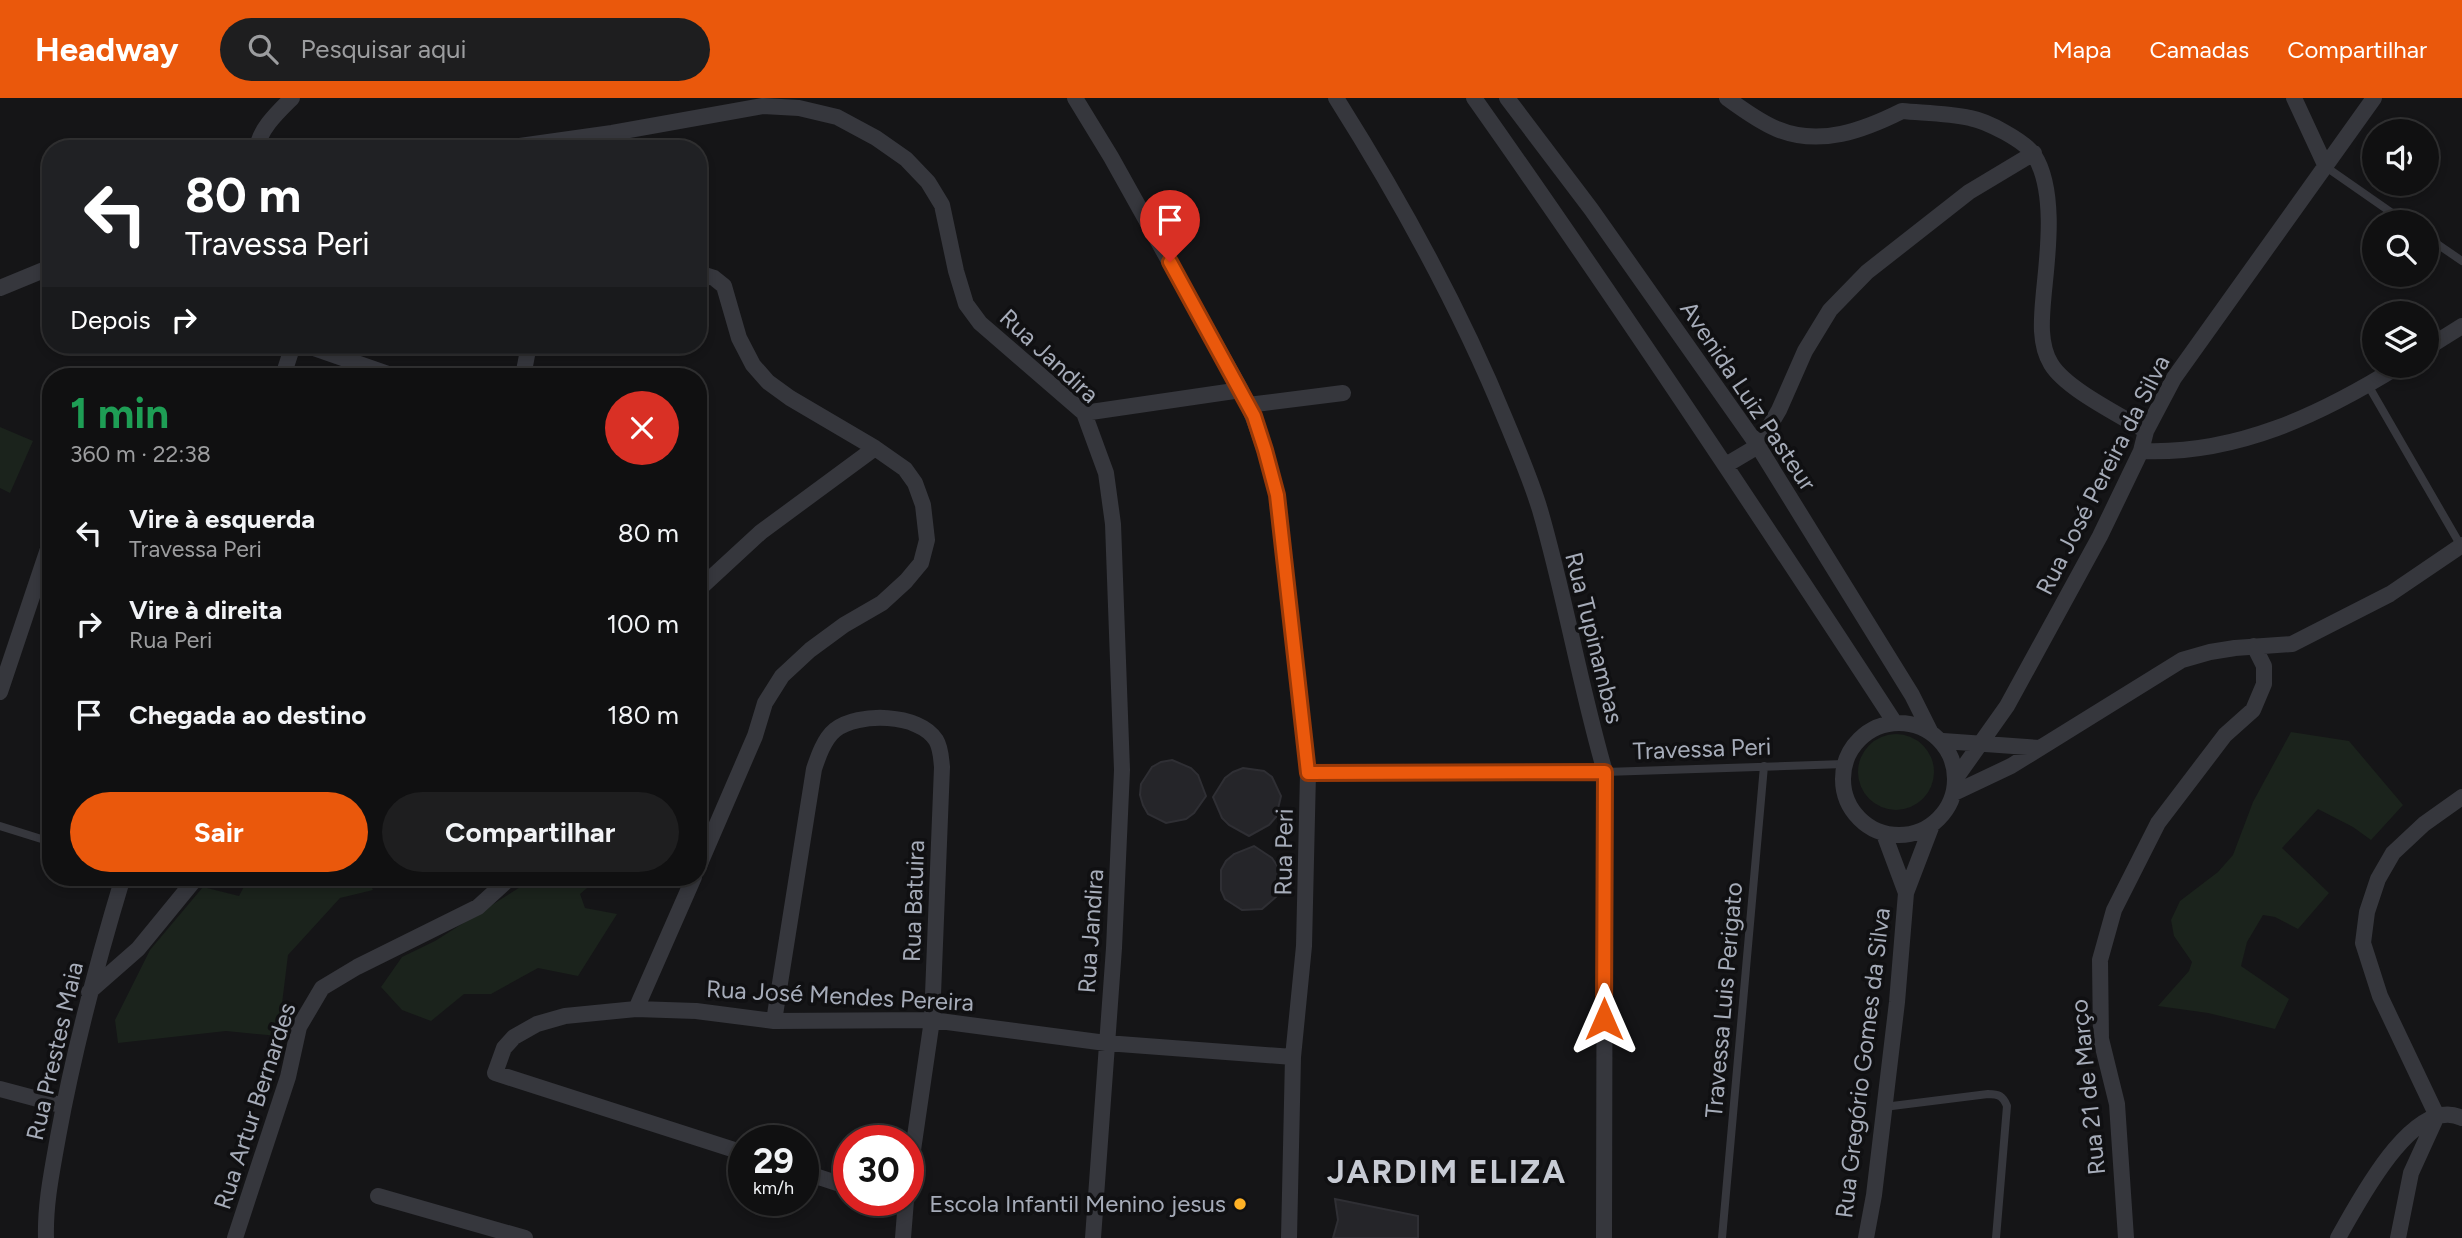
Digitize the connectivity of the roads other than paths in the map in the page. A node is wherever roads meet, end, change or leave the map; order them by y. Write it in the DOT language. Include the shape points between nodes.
graph roads {
  1 [pos="292,98"];
  2 [pos="1075,98"];
  3 [pos="1336,98"];
  4 [pos="1474,98"];
  5 [pos="1507,98"];
  6 [pos="1727,98"];
  7 [pos="2294,98"];
  8 [pos="2374,98"];
  9 [pos="1900,104"];
  10 [pos="259,140"];
  11 [pos="562,140"];
  12 [pos="2034,153"];
  13 [pos="2326,167"];
  14 [pos="2388,210"];
  15 [pos="2439,245"];
  16 [pos="2462,261"];
  17 [pos="42,271"];
  18 [pos="707,276"];
  19 [pos="0,288"];
  20 [pos="2462,326"];
  21 [pos="2439,340"];
  22 [pos="331,354"];
  23 [pos="371,368"];
  24 [pos="2379,378"];
  25 [pos="2368,385"];
  26 [pos="1343,393"];
  27 [pos="1245,397"];
  28 [pos="1084,413"];
  29 [pos="2146,431"];
  30 [pos="1758,446"];
  31 [pos="875,448"];
  32 [pos="2141,451"];
  33 [pos="1726,465"];
  34 [pos="2462,545"];
  35 [pos="42,567"];
  36 [pos="707,582"];
  37 [pos="2254,646"];
  38 [pos="0,692"];
  39 [pos="1895,723"];
  40 [pos="1937,737"];
  41 [pos="1982,743"];
  42 [pos="2040,748"];
  43 [pos="1844,764"];
  44 [pos="1764,766"];
  45 [pos="1605,772"];
  46 [pos="1308,773"];
  47 [pos="1955,785"];
  48 [pos="2462,797"];
  49 [pos="1932,825"];
  50 [pos="0,826"];
  51 [pos="1884,834"];
  52 [pos="42,839"];
  53 [pos="707,847"];
  54 [pos="120,886"];
  55 [pos="190,886"];
  56 [pos="501,886"];
  57 [pos="690,886"];
  58 [pos="1906,893"];
  59 [pos="89,992"];
  60 [pos="636,1009"];
  61 [pos="932,1020"];
  62 [pos="774,1021"];
  63 [pos="1106,1044"];
  64 [pos="1293,1058"];
  65 [pos="0,1089"];
  66 [pos="64,1106"];
  67 [pos="1884,1107"];
  68 [pos="2437,1116"];
  69 [pos="2462,1118"];
  70 [pos="917,1125"];
  71 [pos="728,1148"];
  72 [pos="378,1196"];
  73 [pos="902,1216"];
  74 [pos="46,1238"];
  75 [pos="235,1238"];
  76 [pos="525,1238"];
  77 [pos="903,1238"];
  78 [pos="1093,1238"];
  79 [pos="1289,1238"];
  80 [pos="1604,1238"];
  81 [pos="1723,1238"];
  82 [pos="1866,1238"];
  83 [pos="1996,1238"];
  84 [pos="2126,1238"];
  85 [pos="2338,1238"];
  86 [pos="2398,1238"];
  1 -- 10 [label="street"];
  2 -- 27 [label="street, Rua Peri"];
  3 -- 45 [label="street, Rua Tupinambas" via="1448,290 1522,460 1540,509"];
  4 -- 33 [label="street"];
  5 -- 30 [label="street, Avenida Luiz Pasteur"];
  6 -- 9 [label="street" via="1778,130 1814,137 1876,124"];
  7 -- 13 [label="street"];
  8 -- 13 [label="street, Rua José Pereira da Silva"];
  9 -- 12 [label="street" via="1972,118 2004,132"];
  11 -- 28 [label="street, Rua Jandira" via="763,106 837,117 906,159 928,182 942,205 966,304 980,323"];
  12 -- 29 [label="street" via="2047,207 2042,314 2044,347 2051,365 2068,383"];
  12 -- 30 [label="street" via="1969,192 1867,272 1830,310"];
  13 -- 14 [label="lane"];
  13 -- 29 [label="street, Rua José Pereira da Silva" via="2174,378"];
  15 -- 16 [label="lane"];
  17 -- 19 [label="street"];
  18 -- 31 [label="street" via="724,286 739,338 768,382"];
  20 -- 21 [label="street"];
  22 -- 23 [label="street"];
  24 -- 25 [label="street"];
  25 -- 32 [label="street" via="2298,422 2213,447 2171,453"];
  25 -- 34 [label="lane"];
  26 -- 27 [label="street"];
  27 -- 28 [label="street"];
  27 -- 46 [label="street, Rua Peri" via="1277,495"];
  28 -- 63 [label="street, Rua Jandira" via="1106,473 1113,524 1120,709 1122,770"];
  29 -- 32 [label="street, Rua José Pereira da Silva"];
  30 -- 33 [label="street"];
  30 -- 40 [label="street, Avenida Luiz Pasteur"];
  31 -- 36 [label="street" via="761,532"];
  31 -- 53 [label="street" via="905,469 915,483 926,526 921,562 882,603 844,625 782,676 765,703"];
  32 -- 41 [label="street, Rua José Pereira da Silva" via="2100,536"];
  33 -- 39 [label="street"];
  34 -- 37 [label="street" via="2390,593 2324,629 2292,644"];
  35 -- 38 [label="street"];
  37 -- 42 [label="street" via="2182,660"];
  37 -- 84 [label="street, Rua 21 de Março" via="2264,666 2264,684 2253,709 2225,735 2158,823 2114,909 2100,960 2101,1040 2117,1104"];
  39 -- 40 [label="street" via="1914,725"];
  39 -- 43 [label="street" via="1863,736"];
  40 -- 41 [label="street"];
  40 -- 47 [label="street" via="1953,760"];
  41 -- 42 [label="street"];
  41 -- 47 [label="street, Rua José Pereira da Silva"];
  42 -- 47 [label="street" via="2011,766"];
  43 -- 44 [label="lane, Travessa Peri"];
  43 -- 51 [label="street" via="1845,798 1853,813 1864,825"];
  44 -- 45 [label="lane, Travessa Peri"];
  44 -- 81 [label="lane, Travessa Luis Perigato"];
  45 -- 46 [label="lane, Travessa Peri"];
  45 -- 80 [label="street, Rua Tupinambas"];
  46 -- 64 [label="street, Rua Peri" via="1304,946"];
  47 -- 49 [label="street" via="1948,807"];
  48 -- 68 [label="street" via="2393,853 2367,912 2363,943 2380,996"];
  49 -- 51 [label="street" via="1912,835"];
  49 -- 58 [label="street, Rua Gregório Gomes da Silva"];
  50 -- 52 [label="lane"];
  51 -- 58 [label="street, Rua Gregório Gomes da Silva"];
  54 -- 59 [label="street, Rua Prestes Maia"];
  55 -- 59 [label="street" via="138,949"];
  56 -- 75 [label="street, Rua Artur Bernardes" via="478,908 322,988 299,1027 288,1077"];
  57 -- 60 [label="street"];
  58 -- 67 [label="street, Rua Gregório Gomes da Silva"];
  59 -- 66 [label="street, Rua Prestes Maia"];
  60 -- 62 [label="street, Rua José Mendes Pereira"];
  60 -- 71 [label="street, Rua José Mendes Pereira" via="565,1016 537,1024 504,1048 495,1073"];
  61 -- 62 [label="street, Rua José Mendes Pereira"];
  61 -- 62 [label="street, Rua Batuira" via="940,751 923,727 906,720 871,718 834,731 814,769"];
  61 -- 63 [label="street, Rua José Mendes Pereira"];
  61 -- 70 [label="street, Rua Batuira"];
  63 -- 64 [label="street, Rua José Mendes Pereira"];
  63 -- 78 [label="street, Rua Jandira"];
  64 -- 79 [label="street, Rua Peri"];
  65 -- 66 [label="street"];
  66 -- 74 [label="street, Rua Prestes Maia"];
  67 -- 82 [label="street, Rua Gregório Gomes da Silva"];
  67 -- 83 [label="lane" via="1988,1094 2003,1098 2007,1106"];
  68 -- 69 [label="street"];
  68 -- 85 [label="street" via="2410,1132 2388,1156"];
  68 -- 86 [label="street" via="2411,1172"];
  72 -- 76 [label="street"];
  73 -- 77 [label="street"];
}
